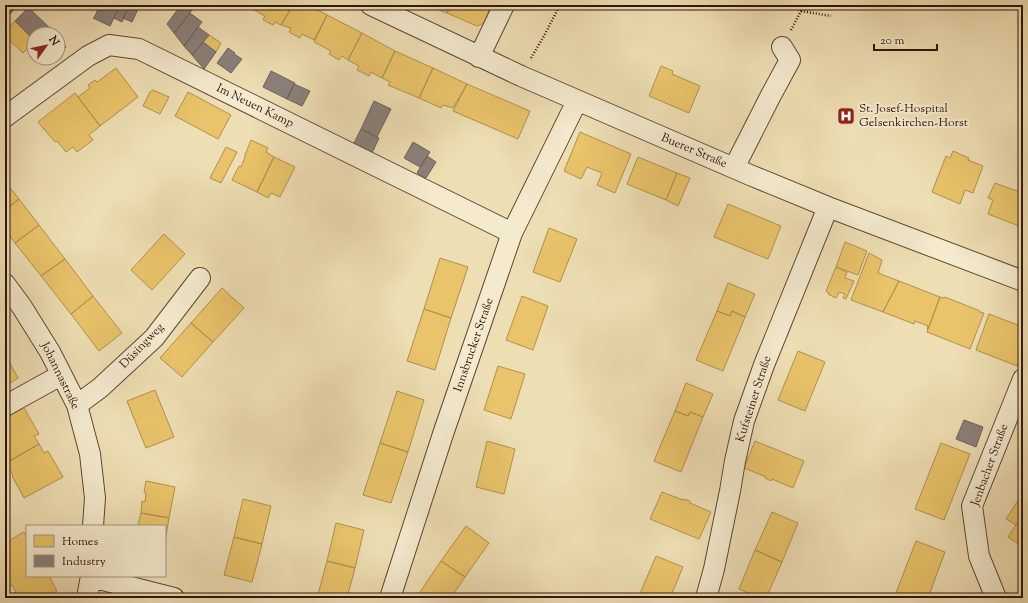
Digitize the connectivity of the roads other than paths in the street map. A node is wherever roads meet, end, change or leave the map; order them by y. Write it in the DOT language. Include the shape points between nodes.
graph roads {
  1 [pos="371,5"];
  2 [pos="504,5"];
  3 [pos="782,47"];
  4 [pos="479,57"];
  5 [pos="577,101"];
  6 [pos="5,117"];
  7 [pos="734,168"];
  8 [pos="828,207"];
  9 [pos="512,233"];
  10 [pos="200,278"];
  11 [pos="1023,281"];
  12 [pos="5,284"];
  13 [pos="61,374"];
  14 [pos="1023,379"];
  15 [pos="77,405"];
  16 [pos="5,406"];
  17 [pos="93,525"];
  18 [pos="91,577"];
  19 [pos="95,577"];
  20 [pos="87,598"];
  21 [pos="174,598"];
  22 [pos="390,598"];
  23 [pos="706,598"];
  24 [pos="996,598"];
  1 -- 4 [label="street, Buerer Straße"];
  2 -- 4 [label="street"];
  3 -- 7 [label="street" via="790,60"];
  4 -- 5 [label="street, Buerer Straße"];
  5 -- 7 [label="street, Buerer Straße"];
  5 -- 9 [label="street, Innsbrucker Straße"];
  6 -- 9 [label="street, Im Neuen Kamp" via="88,56 109,45 139,49"];
  7 -- 8 [label="street, Buerer Straße"];
  8 -- 11 [label="street, Buerer Straße"];
  8 -- 23 [label="street, Kufsteiner Straße" via="744,421"];
  9 -- 22 [label="street, Innsbrucker Straße"];
  10 -- 15 [label="street, Düsingweg" via="154,338 100,388"];
  12 -- 13 [label="street, Johannastraße" via="43,340"];
  13 -- 15 [label="street, Johannastraße"];
  13 -- 16 [label="street"];
  14 -- 24 [label="street, Jenbacher Straße" via="972,506 979,556"];
  15 -- 17 [label="street, Johannastraße" via="90,454 95,498"];
  18 -- 20 [label="street"];
  19 -- 21 [label="street"];
}
